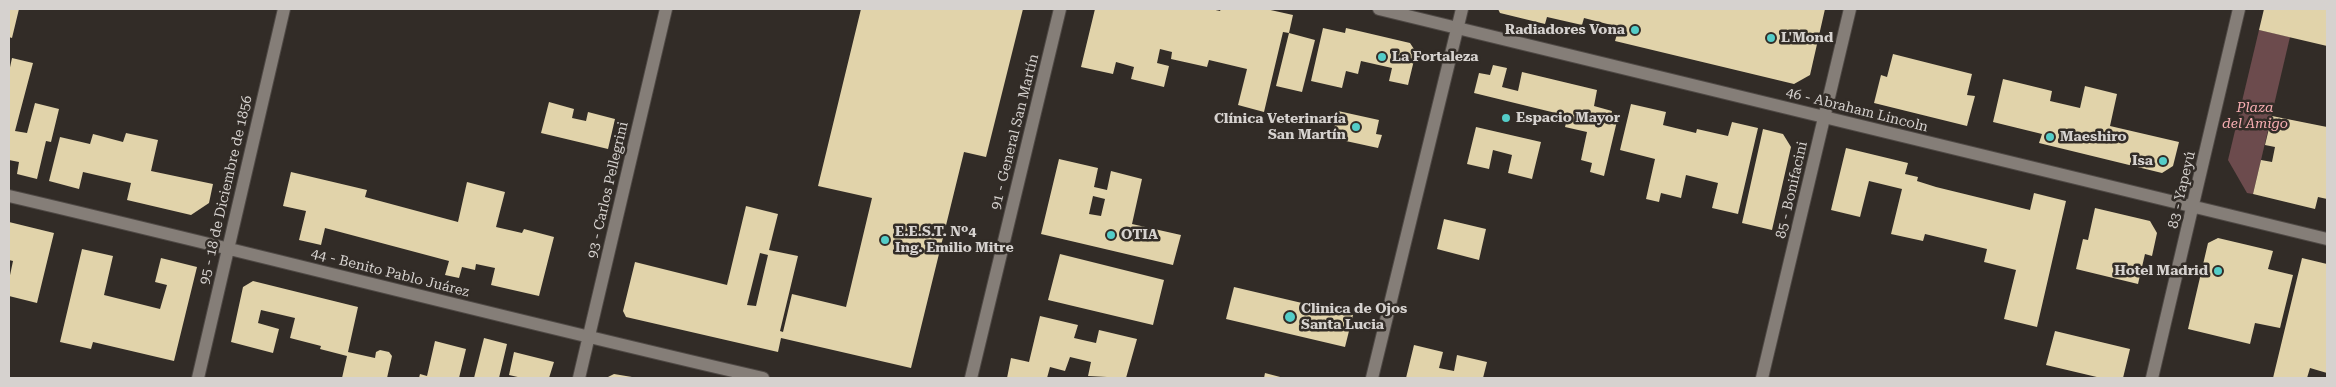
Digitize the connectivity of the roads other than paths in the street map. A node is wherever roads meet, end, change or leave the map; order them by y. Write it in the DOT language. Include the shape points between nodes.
graph roads {
  1 [pos="284,9"];
  2 [pos="666,9"];
  3 [pos="1060,9"];
  4 [pos="1379,9"];
  5 [pos="1462,9"];
  6 [pos="1850,9"];
  7 [pos="2239,9"];
  8 [pos="1458,28"];
  9 [pos="1825,117"];
  10 [pos="9,196"];
  11 [pos="2193,209"];
  12 [pos="2327,239"];
  13 [pos="228,248"];
  14 [pos="589,338"];
  15 [pos="198,378"];
  16 [pos="579,378"];
  17 [pos="763,378"];
  18 [pos="971,378"];
  19 [pos="1372,378"];
  20 [pos="1762,378"];
  21 [pos="2152,378"];
  1 -- 13 [label="street, 95 - 18 de Diciembre de 1856"];
  2 -- 14 [label="street, 93 - Carlos Pellegrini"];
  3 -- 18 [label="street, 91 - General San Martín"];
  4 -- 8 [label="street, 46 - Abraham Lincoln"];
  5 -- 8 [label="street"];
  6 -- 9 [label="street, 85 - Bonifacini"];
  7 -- 11 [label="street, 83 - Yapeyú"];
  8 -- 9 [label="street, 46 - Abraham Lincoln"];
  8 -- 19 [label="street"];
  9 -- 11 [label="street, 46 - Abraham Lincoln"];
  9 -- 20 [label="street, 85 - Bonifacini"];
  10 -- 13 [label="street, 44 - Benito Pablo Juárez"];
  11 -- 12 [label="street, 46 - Abraham Lincoln"];
  11 -- 21 [label="street, 83 - Yapeyú"];
  13 -- 14 [label="street, 44 - Benito Pablo Juárez"];
  13 -- 15 [label="street, 95 - 18 de Diciembre de 1856"];
  14 -- 16 [label="street, 93 - Carlos Pellegrini"];
  14 -- 17 [label="street, 44 - Benito Pablo Juárez"];
}
